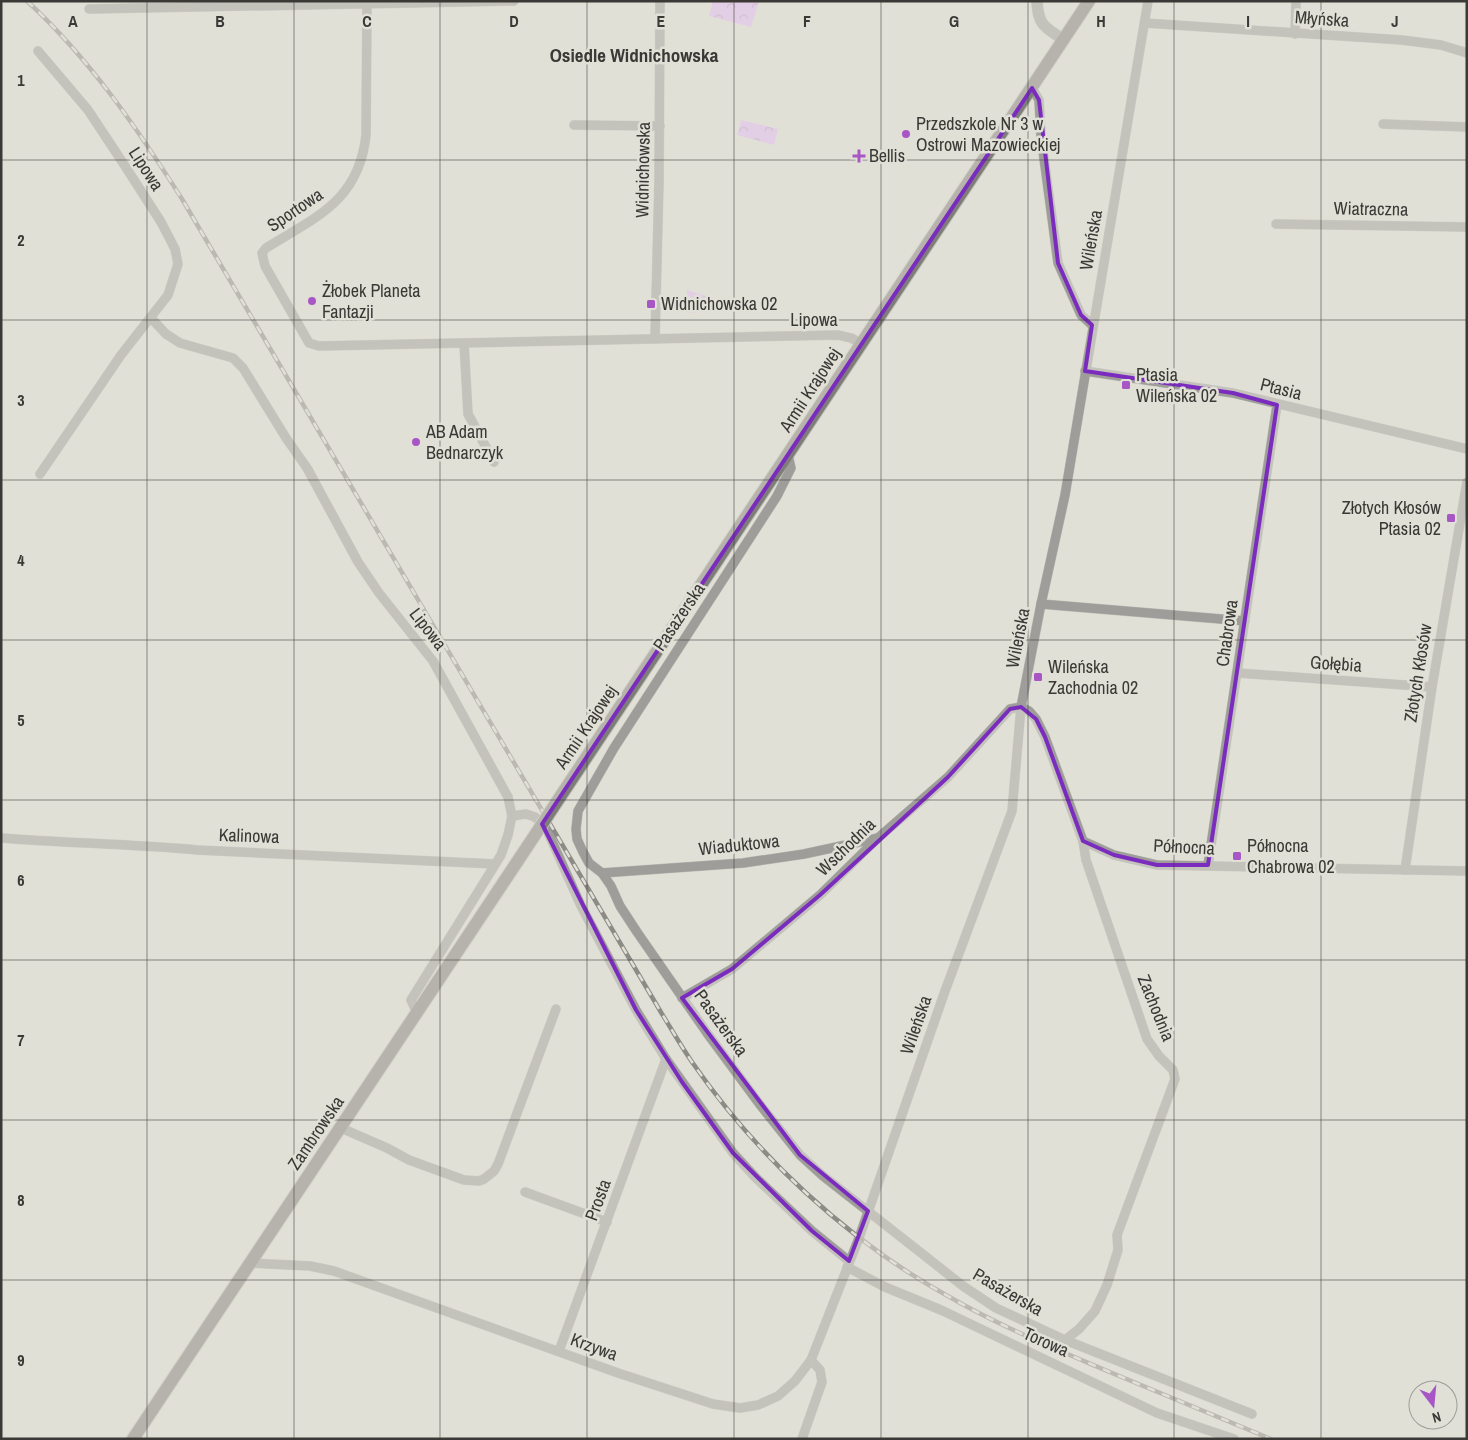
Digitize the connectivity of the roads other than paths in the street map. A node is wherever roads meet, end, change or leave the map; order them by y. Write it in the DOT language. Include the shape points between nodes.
graph roads {
  1 [pos="514,1"];
  2 [pos="660,1"];
  3 [pos="1038,1"];
  4 [pos="1089,1"];
  5 [pos="1148,1"];
  6 [pos="1296,1"];
  7 [pos="367,3"];
  8 [pos="89,9"];
  9 [pos="1145,22"];
  10 [pos="1295,34"];
  11 [pos="1064,40"];
  12 [pos="38,51"];
  13 [pos="1467,53"];
  14 [pos="1032,88"];
  15 [pos="1383,124"];
  16 [pos="574,125"];
  17 [pos="660,126"];
  18 [pos="1467,127"];
  19 [pos="1276,224"];
  20 [pos="1467,227"];
  21 [pos="151,318"];
  22 [pos="1092,325"];
  23 [pos="655,339"];
  24 [pos="464,343"];
  25 [pos="862,344"];
  26 [pos="313,345"];
  27 [pos="1085,371"];
  28 [pos="1277,405"];
  29 [pos="1467,449"];
  30 [pos="788,455"];
  31 [pos="494,462"];
  32 [pos="40,474"];
  33 [pos="1467,482"];
  34 [pos="1041,604"];
  35 [pos="1245,621"];
  36 [pos="1238,673"];
  37 [pos="1432,687"];
  38 [pos="1021,707"];
  39 [pos="512,816"];
  40 [pos="1,838"];
  41 [pos="878,838"];
  42 [pos="1083,840"];
  43 [pos="527,847"];
  44 [pos="496,864"];
  45 [pos="1208,865"];
  46 [pos="1405,870"];
  47 [pos="1467,872"];
  48 [pos="602,873"];
  49 [pos="682,998"];
  50 [pos="556,1009"];
  51 [pos="417,1013"];
  52 [pos="666,1059"];
  53 [pos="341,1128"];
  54 [pos="525,1192"];
  55 [pos="868,1210"];
  56 [pos="607,1222"];
  57 [pos="250,1263"];
  58 [pos="848,1264"];
  59 [pos="1065,1340"];
  60 [pos="559,1352"];
  61 [pos="811,1360"];
  62 [pos="1252,1414"];
  63 [pos="133,1439"];
  64 [pos="802,1439"];
  65 [pos="1234,1439"];
  1 -- 7 [label="street"];
  2 -- 17 [label="street, Widnichowska"];
  3 -- 11 [label="street" via="1042,24"];
  4 -- 11 [label="main road, Armii Krajowej"];
  5 -- 9 [label="street, Wileńska"];
  6 -- 10 [label="street"];
  7 -- 8 [label="street"];
  7 -- 26 [label="street, Sportowa" via="366,135 358,170 342,196 328,209 262,253 265,266"];
  9 -- 10 [label="street, Młyńska"];
  9 -- 22 [label="street, Wileńska"];
  10 -- 13 [label="street, Młyńska" via="1442,45"];
  11 -- 14 [label="main road, Armii Krajowej"];
  12 -- 21 [label="street, Lipowa" via="88,110 175,249 178,264 175,277 168,296"];
  14 -- 22 [label="street" via="1039,100 1040,136 1058,263 1081,315"];
  14 -- 25 [label="main road, Armii Krajowej"];
  15 -- 18 [label="street"];
  16 -- 17 [label="street"];
  17 -- 23 [label="street, Widnichowska"];
  19 -- 20 [label="street, Wiatraczna"];
  21 -- 32 [label="street, Lipowa" via="121,355"];
  21 -- 39 [label="street, Lipowa" via="180,343 233,358 243,368 306,468 358,562 433,661 508,797"];
  22 -- 27 [label="street, Wileńska"];
  23 -- 24 [label="street, Lipowa"];
  23 -- 25 [label="street, Lipowa" via="838,335"];
  24 -- 26 [label="street, Lipowa"];
  24 -- 31 [label="street" via="468,414"];
  25 -- 30 [label="main road, Armii Krajowej"];
  27 -- 28 [label="street, Ptasia" via="1233,393"];
  27 -- 34 [label="street, Wileńska" via="1065,495"];
  28 -- 29 [label="street, Ptasia"];
  28 -- 35 [label="street, Chabrowa"];
  30 -- 43 [label="main road, Armii Krajowej, bridge"];
  30 -- 48 [label="street, Pasażerska" via="791,468 777,496 614,748 578,811 578,839 589,863"];
  33 -- 37 [label="street, Złotych Kłosów"];
  34 -- 35 [label="street"];
  34 -- 38 [label="street, Wileńska"];
  35 -- 36 [label="street, Chabrowa"];
  36 -- 37 [label="street, Gołębia"];
  36 -- 45 [label="street, Chabrowa"];
  37 -- 46 [label="street, Złotych Kłosów"];
  38 -- 41 [label="street, Wschodnia" via="1010,709 948,777"];
  38 -- 42 [label="street, Zachodnia" via="1036,719 1046,737"];
  38 -- 55 [label="street, Wileńska" via="1012,811"];
  39 -- 44 [label="street"];
  39 -- 52 [label="street, Torowa" via="526,814 535,817 546,828 581,906 637,1012"];
  40 -- 44 [label="street, Kalinowa"];
  41 -- 48 [label="street, Wiaduktowa" via="743,864"];
  41 -- 49 [label="street, Wschodnia" via="820,895 732,969"];
  42 -- 45 [label="street, Północna" via="1114,855 1157,865"];
  42 -- 59 [label="street, Zachodnia" via="1086,860 1147,1039 1173,1070 1175,1079 1117,1235 1118,1250 1107,1285 1095,1311"];
  43 -- 51 [label="main road, Zambrowska"];
  44 -- 51 [label="street" via="411,1000"];
  45 -- 46 [label="street, Północna"];
  46 -- 47 [label="street, Północna"];
  48 -- 49 [label="street, Pasażerska"];
  49 -- 55 [label="street, Pasażerska" via="800,1155"];
  50 -- 53 [label="street" via="498,1164 489,1177 479,1181 464,1180 404,1158"];
  51 -- 53 [label="main road, Zambrowska"];
  52 -- 56 [label="street, Prosta"];
  52 -- 58 [label="street, Torowa" via="734,1153"];
  53 -- 57 [label="main road, Zambrowska"];
  54 -- 56 [label="street"];
  55 -- 58 [label="street, Wileńska"];
  55 -- 59 [label="street, Pasażerska" via="963,1286 996,1308"];
  56 -- 60 [label="street, Prosta"];
  57 -- 60 [label="street, Krzywa" via="310,1266 334,1272"];
  57 -- 63 [label="main road, Zambrowska"];
  58 -- 61 [label="street, Krzywa"];
  58 -- 65 [label="street, Torowa" via="885,1287 941,1310 1157,1413"];
  59 -- 62 [label="street, Pasażerska"];
  60 -- 61 [label="street, Krzywa" via="689,1398 740,1408 758,1405 778,1396"];
  61 -- 64 [label="street" via="820,1370 822,1382"];
}
